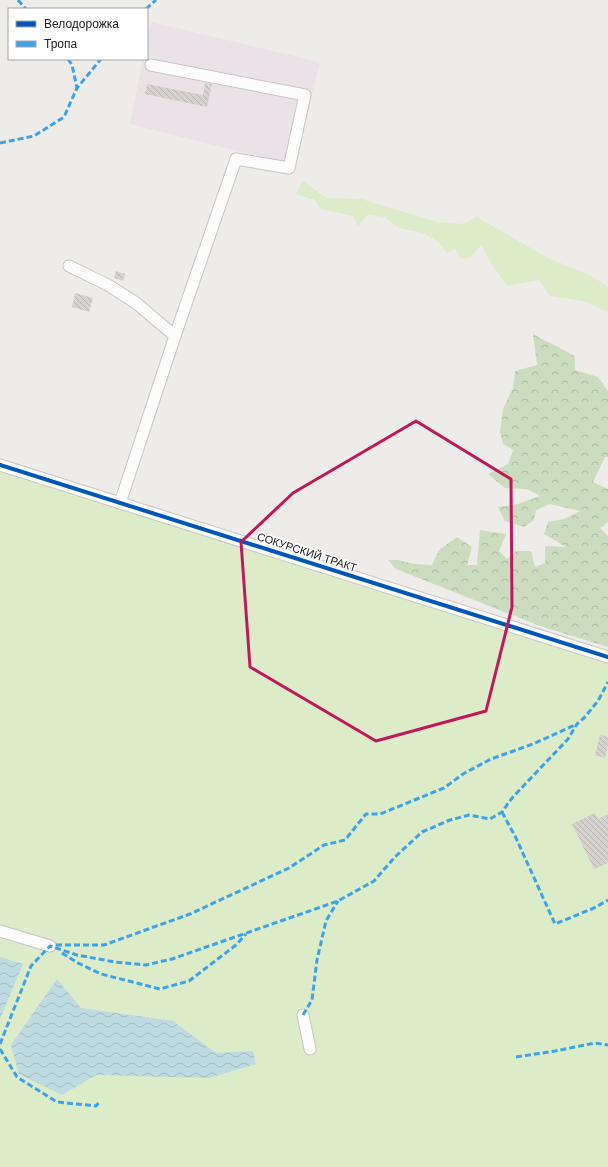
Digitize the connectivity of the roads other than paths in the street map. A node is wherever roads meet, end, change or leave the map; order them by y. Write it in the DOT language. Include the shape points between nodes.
graph roads {
  1 [pos="151,65"];
  2 [pos="69,266"];
  3 [pos="174,336"];
  4 [pos="0,465"];
  5 [pos="120,503"];
  6 [pos="608,657"];
  7 [pos="0,931"];
  8 [pos="50,946"];
  9 [pos="303,1014"];
  10 [pos="310,1049"];
  1 -- 3 [label="street" via="305,95 289,168 236,159"];
  2 -- 3 [label="street" via="108,285 136,303"];
  3 -- 5 [label="street"];
  4 -- 5 [label="street, СОКУРСКИЙ ТРАКТ"];
  5 -- 6 [label="street, СОКУРСКИЙ ТРАКТ"];
  7 -- 8 [label="street"];
  9 -- 10 [label="street"];
}
